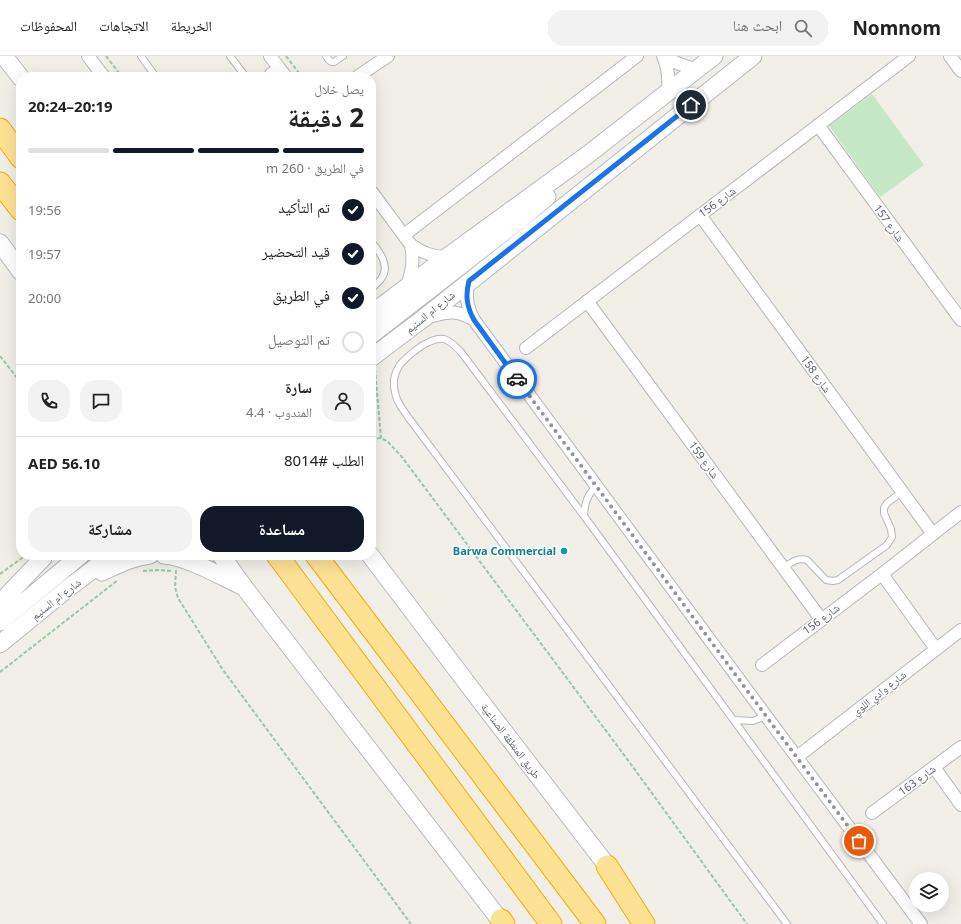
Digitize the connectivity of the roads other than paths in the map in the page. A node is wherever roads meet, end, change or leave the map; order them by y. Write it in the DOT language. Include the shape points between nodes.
graph roads {
  1 [pos="4,56"];
  2 [pos="88,56"];
  3 [pos="141,56"];
  4 [pos="230,56"];
  5 [pos="326,56"];
  6 [pos="343,56"];
  7 [pos="388,56"];
  8 [pos="637,56"];
  9 [pos="663,56"];
  10 [pos="666,56"];
  11 [pos="714,56"];
  12 [pos="752,56"];
  13 [pos="909,56"];
  14 [pos="950,56"];
  15 [pos="274,61"];
  16 [pos="698,69"];
  17 [pos="961,71"];
  18 [pos="16,72"];
  19 [pos="100,72"];
  20 [pos="152,72"];
  21 [pos="242,72"];
  22 [pos="268,72"];
  23 [pos="282,72"];
  24 [pos="364,72"];
  25 [pos="668,91"];
  26 [pos="818,125"];
  27 [pos="0,130"];
  28 [pos="16,151"];
  29 [pos="586,156"];
  30 [pos="0,183"];
  31 [pos="376,198"];
  32 [pos="16,204"];
  33 [pos="700,215"];
  34 [pos="408,240"];
  35 [pos="0,243"];
  36 [pos="376,247"];
  37 [pos="447,257"];
  38 [pos="16,265"];
  39 [pos="469,281"];
  40 [pos="376,284"];
  41 [pos="407,286"];
  42 [pos="587,301"];
  43 [pos="376,310"];
  44 [pos="424,318"];
  45 [pos="474,320"];
  46 [pos="961,320"];
  47 [pos="376,331"];
  48 [pos="526,348"];
  49 [pos="376,354"];
  50 [pos="596,486"];
  51 [pos="902,492"];
  52 [pos="961,512"];
  53 [pos="584,516"];
  54 [pos="933,534"];
  55 [pos="41,560"];
  56 [pos="42,560"];
  57 [pos="75,560"];
  58 [pos="105,560"];
  59 [pos="129,560"];
  60 [pos="225,560"];
  61 [pos="232,560"];
  62 [pos="281,560"];
  63 [pos="320,560"];
  64 [pos="374,560"];
  65 [pos="173,561"];
  66 [pos="783,568"];
  67 [pos="882,574"];
  68 [pos="244,587"];
  69 [pos="67,589"];
  70 [pos="0,593"];
  71 [pos="0,603"];
  72 [pos="821,619"];
  73 [pos="0,622"];
  74 [pos="961,630"];
  75 [pos="0,644"];
  76 [pos="936,649"];
  77 [pos="762,665"];
  78 [pos="766,716"];
  79 [pos="734,720"];
  80 [pos="961,747"];
  81 [pos="797,757"];
  82 [pos="934,768"];
  83 [pos="961,805"];
  84 [pos="872,813"];
  85 [pos="607,866"];
  86 [pos="503,923"];
  87 [pos="551,924"];
  88 [pos="595,924"];
  89 [pos="644,924"];
  90 [pos="655,924"];
  91 [pos="787,924"];
  92 [pos="883,924"];
  93 [pos="921,924"];
  1 -- 18 [label="main road"];
  2 -- 19 [label="street"];
  3 -- 20 [label="lane"];
  4 -- 21 [label="lane"];
  5 -- 6 [label="lane" via="329,61 334,62"];
  7 -- 24 [label="street"];
  8 -- 34 [label="street"];
  9 -- 25 [label="street" via="668,71"];
  10 -- 16 [label="street" via="677,64"];
  11 -- 16 [label="main road"];
  12 -- 39 [label="main road, شارع ام السنيم"];
  13 -- 26 [label="street, شارع 156"];
  14 -- 17 [label="street"];
  15 -- 22 [label="lane"];
  15 -- 23 [label="street"];
  16 -- 25 [label="main road"];
  25 -- 29 [label="main road"];
  26 -- 33 [label="street, شارع 156"];
  26 -- 46 [label="street, شارع 157"];
  27 -- 28 [label="highway"];
  29 -- 37 [label="main road"];
  29 -- 47 [label="main road" via="522,218"];
  30 -- 32 [label="highway"];
  31 -- 34 [label="street"];
  33 -- 42 [label="street, شارع 156"];
  33 -- 51 [label="street, شارع 158"];
  34 -- 37 [label="street" via="419,251 428,255"];
  34 -- 41 [label="street" via="413,256 413,267"];
  35 -- 38 [label="main road"];
  36 -- 40 [label="lane" via="384,266 381,279"];
  37 -- 41 [label="main road"];
  39 -- 44 [label="main road, شارع ام السنيم"];
  39 -- 45 [label="street" via="467,301"];
  41 -- 43 [label="main road"];
  42 -- 48 [label="street, شارع 156"];
  42 -- 66 [label="street, شارع 159"];
  44 -- 45 [label="street" via="457,312"];
  44 -- 49 [label="main road, شارع ام السنيم"];
  45 -- 50 [label="street"];
  50 -- 53 [label="lane" via="587,499"];
  50 -- 78 [label="street"];
  51 -- 54 [label="street, شارع 158"];
  51 -- 66 [label="lane" via="884,508 892,537 887,545 838,580 826,580 802,558"];
  52 -- 54 [label="street, شارع 156"];
  53 -- 79 [label="lane"];
  53 -- 91 [label="lane" via="452,342 436,339 427,342 404,359 398,367 394,392 404,412"];
  54 -- 67 [label="street, شارع 156"];
  55 -- 70 [label="main road"];
  56 -- 71 [label="main road"];
  57 -- 73 [label="main road"];
  58 -- 69 [label="main road, شارع ام السنيم"];
  59 -- 69 [label="main road"];
  60 -- 68 [label="main road"];
  61 -- 68 [label="main road"];
  62 -- 87 [label="highway"];
  63 -- 88 [label="highway"];
  64 -- 85 [label="main road, طريق المنطقة الصناعية"];
  65 -- 68 [label="main road" via="190,561"];
  66 -- 72 [label="street, شارع 159"];
  67 -- 72 [label="street, شارع 156"];
  67 -- 76 [label="street"];
  68 -- 86 [label="main road"];
  69 -- 75 [label="main road, شارع ام السنيم"];
  72 -- 77 [label="street, شارع 156"];
  74 -- 76 [label="street, شارع وادي اللوي"];
  76 -- 81 [label="street, شارع وادي اللوي"];
  78 -- 79 [label="lane" via="753,721"];
  78 -- 81 [label="street"];
  79 -- 92 [label="lane"];
  80 -- 82 [label="street, شارع 163"];
  81 -- 93 [label="street"];
  82 -- 83 [label="street"];
  82 -- 84 [label="street, شارع 163"];
  85 -- 89 [label="highway"];
  85 -- 90 [label="main road, طريق المنطقة الصناعية"];
}
